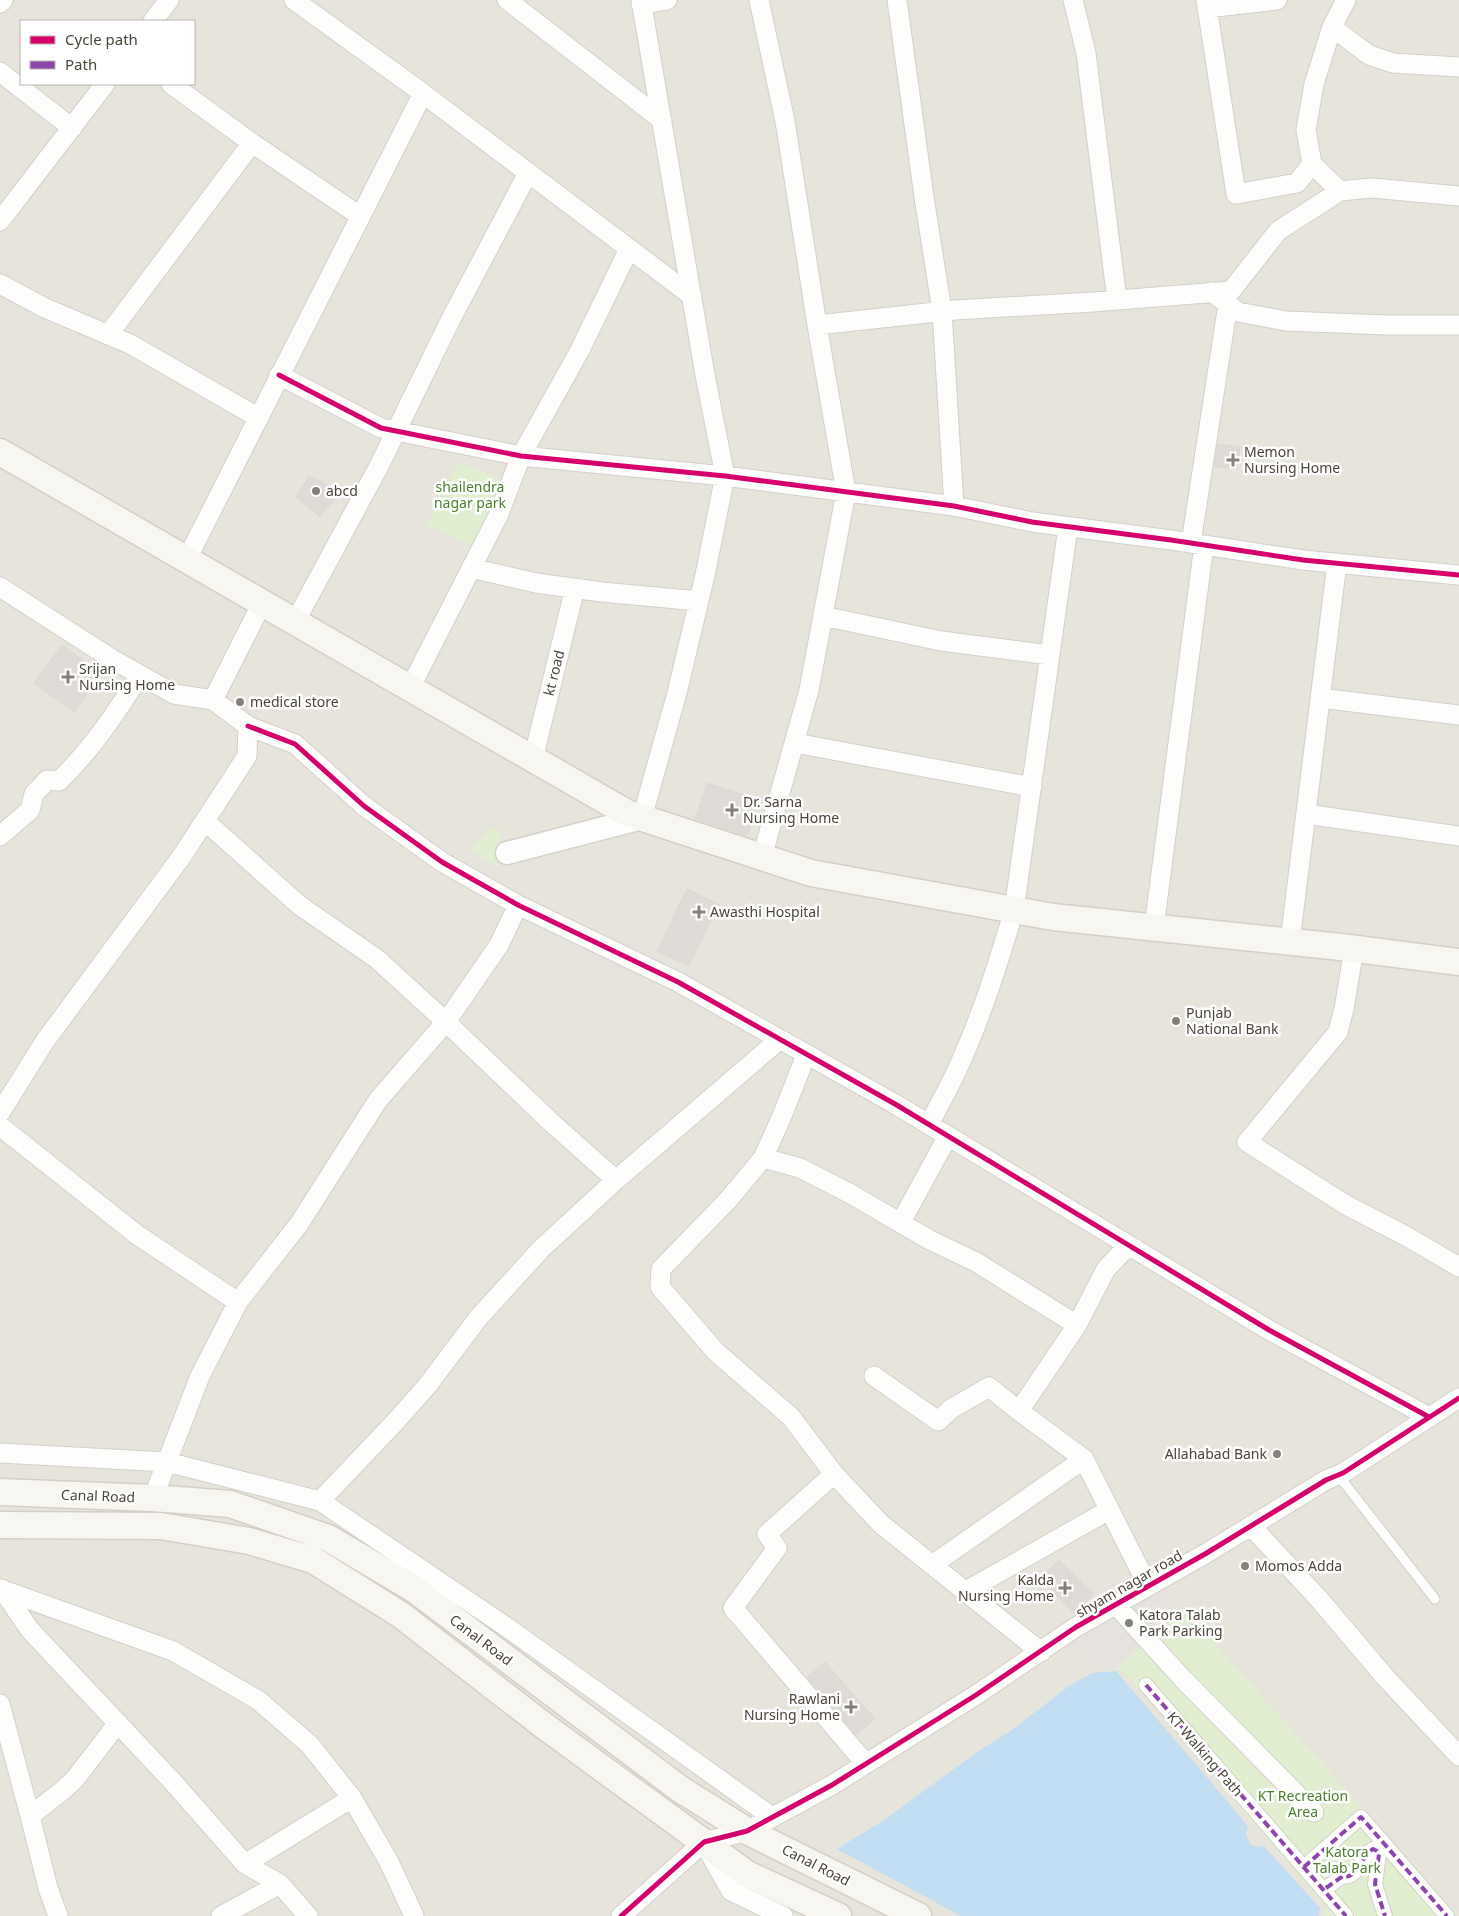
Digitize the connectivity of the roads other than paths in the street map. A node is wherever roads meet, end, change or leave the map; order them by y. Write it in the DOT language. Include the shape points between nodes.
graph roads {
  1 [pos="3,0"];
  2 [pos="169,0"];
  3 [pos="294,0"];
  4 [pos="507,0"];
  5 [pos="667,0"];
  6 [pos="759,0"];
  7 [pos="897,0"];
  8 [pos="1073,0"];
  9 [pos="1277,0"];
  10 [pos="1346,0"];
  11 [pos="641,2"];
  12 [pos="0,4"];
  13 [pos="1206,4"];
  14 [pos="153,20"];
  15 [pos="1332,27"];
  16 [pos="1459,67"];
  17 [pos="0,72"];
  18 [pos="104,85"];
  19 [pos="172,85"];
  20 [pos="422,93"];
  21 [pos="662,120"];
  22 [pos="72,128"];
  23 [pos="252,142"];
  24 [pos="1312,164"];
  25 [pos="528,173"];
  26 [pos="1340,191"];
  27 [pos="1459,196"];
  28 [pos="360,216"];
  29 [pos="1,217"];
  30 [pos="629,249"];
  31 [pos="0,284"];
  32 [pos="1212,292"];
  33 [pos="692,296"];
  34 [pos="1117,300"];
  35 [pos="1228,304"];
  36 [pos="942,311"];
  37 [pos="817,325"];
  38 [pos="1459,325"];
  39 [pos="108,335"];
  40 [pos="279,376"];
  41 [pos="259,418"];
  42 [pos="397,431"];
  43 [pos="0,452"];
  44 [pos="521,456"];
  45 [pos="725,476"];
  46 [pos="846,492"];
  47 [pos="954,506"];
  48 [pos="1068,527"];
  49 [pos="1197,544"];
  50 [pos="187,560"];
  51 [pos="1337,563"];
  52 [pos="472,568"];
  53 [pos="1459,575"];
  54 [pos="0,587"];
  55 [pos="575,588"];
  56 [pos="699,601"];
  57 [pos="262,603"];
  58 [pos="823,616"];
  59 [pos="295,622"];
  60 [pos="1050,655"];
  61 [pos="140,676"];
  62 [pos="410,688"];
  63 [pos="1320,698"];
  64 [pos="213,700"];
  65 [pos="1459,715"];
  66 [pos="248,726"];
  67 [pos="795,743"];
  68 [pos="533,759"];
  69 [pos="1032,787"];
  70 [pos="1306,814"];
  71 [pos="642,818"];
  72 [pos="205,821"];
  73 [pos="0,836"];
  74 [pos="1459,836"];
  75 [pos="507,854"];
  76 [pos="762,857"];
  77 [pos="518,906"];
  78 [pos="1014,910"];
  79 [pos="1154,927"];
  80 [pos="1290,941"];
  81 [pos="1354,949"];
  82 [pos="1459,962"];
  83 [pos="446,1022"];
  84 [pos="779,1040"];
  85 [pos="806,1055"];
  86 [pos="0,1113"];
  87 [pos="929,1124"];
  88 [pos="0,1126"];
  89 [pos="948,1136"];
  90 [pos="763,1158"];
  91 [pos="616,1180"];
  92 [pos="901,1222"];
  93 [pos="1129,1245"];
  94 [pos="1459,1267"];
  95 [pos="238,1302"];
  96 [pos="1077,1325"];
  97 [pos="874,1376"];
  98 [pos="1458,1402"];
  99 [pos="1019,1411"];
  100 [pos="1429,1417"];
  101 [pos="0,1453"];
  102 [pos="1084,1459"];
  103 [pos="167,1462"];
  104 [pos="834,1474"];
  105 [pos="1338,1475"];
  106 [pos="0,1492"];
  107 [pos="153,1498"];
  108 [pos="320,1501"];
  109 [pos="1109,1510"];
  110 [pos="0,1524"];
  111 [pos="1251,1526"];
  112 [pos="932,1565"];
  113 [pos="1148,1586"];
  114 [pos="1,1589"];
  115 [pos="966,1591"];
  116 [pos="1435,1599"];
  117 [pos="1116,1604"];
  118 [pos="1041,1652"];
  119 [pos="1146,1685"];
  120 [pos="0,1704"];
  121 [pos="118,1723"];
  122 [pos="1459,1756"];
  123 [pos="866,1764"];
  124 [pos="352,1798"];
  125 [pos="1314,1812"];
  126 [pos="30,1816"];
  127 [pos="772,1817"];
  128 [pos="747,1830"];
  129 [pos="704,1842"];
  130 [pos="245,1864"];
  131 [pos="1304,1867"];
  132 [pos="280,1884"];
  133 [pos="1326,1888"];
  134 [pos="630,1912"];
  135 [pos="58,1916"];
  136 [pos="221,1916"];
  137 [pos="308,1916"];
  138 [pos="414,1916"];
  139 [pos="782,1916"];
  140 [pos="838,1916"];
  141 [pos="918,1916"];
  142 [pos="1346,1916"];
  143 [pos="1385,1916"];
  144 [pos="1447,1916"];
  1 -- 12 [label="street"];
  2 -- 14 [label="street"];
  3 -- 20 [label="street"];
  4 -- 21 [label="street"];
  5 -- 11 [label="street"];
  6 -- 37 [label="street" via="785,120"];
  7 -- 36 [label="street"];
  8 -- 34 [label="street" via="1086,53"];
  9 -- 13 [label="street"];
  10 -- 15 [label="street"];
  11 -- 21 [label="street"];
  13 -- 24 [label="street" via="1236,194 1297,183"];
  15 -- 16 [label="street" via="1369,55 1393,63"];
  15 -- 24 [label="street" via="1314,84 1306,130"];
  17 -- 22 [label="street"];
  18 -- 22 [label="street"];
  19 -- 23 [label="street"];
  20 -- 25 [label="street"];
  20 -- 28 [label="street"];
  21 -- 33 [label="street"];
  22 -- 29 [label="street"];
  23 -- 28 [label="street"];
  23 -- 39 [label="street"];
  24 -- 26 [label="street"];
  25 -- 30 [label="street"];
  25 -- 42 [label="street" via="451,319"];
  26 -- 27 [label="street" via="1372,188"];
  26 -- 32 [label="street" via="1278,231 1231,291"];
  28 -- 40 [label="street"];
  30 -- 33 [label="street"];
  30 -- 44 [label="street" via="580,350"];
  31 -- 39 [label="street" via="44,308"];
  32 -- 34 [label="street"];
  32 -- 35 [label="street"];
  33 -- 45 [label="street"];
  34 -- 36 [label="street"];
  35 -- 38 [label="street" via="1238,312 1286,321"];
  35 -- 49 [label="street"];
  36 -- 37 [label="street"];
  36 -- 47 [label="street"];
  37 -- 46 [label="street"];
  39 -- 41 [label="street" via="130,344"];
  40 -- 41 [label="street"];
  40 -- 42 [label="street" via="381,428"];
  41 -- 50 [label="street"];
  42 -- 44 [label="street"];
  42 -- 59 [label="street"];
  43 -- 50 [label="main road"];
  44 -- 45 [label="street"];
  44 -- 52 [label="street" via="498,516"];
  45 -- 46 [label="street"];
  45 -- 56 [label="street"];
  46 -- 47 [label="street"];
  46 -- 58 [label="street"];
  47 -- 48 [label="street"];
  48 -- 49 [label="street"];
  48 -- 60 [label="street"];
  49 -- 51 [label="street"];
  49 -- 79 [label="street"];
  50 -- 57 [label="main road"];
  51 -- 53 [label="street"];
  51 -- 63 [label="street"];
  52 -- 55 [label="street" via="536,583"];
  52 -- 62 [label="street"];
  54 -- 61 [label="street"];
  55 -- 56 [label="street"];
  55 -- 68 [label="street, kt road"];
  56 -- 71 [label="street"];
  57 -- 59 [label="main road"];
  57 -- 64 [label="street"];
  58 -- 60 [label="street" via="941,641"];
  58 -- 67 [label="street"];
  59 -- 62 [label="main road"];
  60 -- 69 [label="street"];
  61 -- 64 [label="street" via="174,694"];
  61 -- 73 [label="street" via="112,720 78,763 60,781 47,780 34,794 30,810"];
  62 -- 68 [label="main road"];
  63 -- 65 [label="street"];
  63 -- 70 [label="street"];
  64 -- 66 [label="street"];
  66 -- 72 [label="street" via="247,756"];
  66 -- 77 [label="street" via="295,744 364,806 442,862"];
  67 -- 69 [label="street"];
  67 -- 76 [label="street"];
  68 -- 71 [label="main road" via="627,813"];
  69 -- 78 [label="street"];
  70 -- 74 [label="street"];
  70 -- 80 [label="street"];
  71 -- 75 [label="street"];
  71 -- 76 [label="main road"];
  72 -- 83 [label="street" via="298,905 378,959"];
  72 -- 86 [label="street" via="45,1041"];
  76 -- 78 [label="main road" via="811,873"];
  77 -- 83 [label="street" via="499,945"];
  77 -- 84 [label="street" via="678,982"];
  78 -- 79 [label="main road"];
  78 -- 87 [label="street" via="977,1024"];
  79 -- 80 [label="main road"];
  80 -- 81 [label="main road"];
  81 -- 82 [label="main road"];
  81 -- 94 [label="street" via="1338,1032 1247,1142 1346,1205"];
  83 -- 91 [label="street"];
  83 -- 95 [label="street" via="378,1100 298,1224"];
  84 -- 85 [label="street"];
  84 -- 91 [label="street"];
  85 -- 87 [label="street"];
  85 -- 90 [label="street"];
  87 -- 89 [label="street"];
  88 -- 95 [label="street" via="136,1234"];
  89 -- 92 [label="street"];
  89 -- 93 [label="street"];
  90 -- 92 [label="street" via="800,1168"];
  90 -- 104 [label="street" via="728,1200 661,1269 660,1287 716,1352 791,1417"];
  91 -- 108 [label="street" via="542,1248 479,1317 427,1386"];
  92 -- 96 [label="street" via="976,1262"];
  93 -- 96 [label="street" via="1106,1269"];
  93 -- 100 [label="street" via="1269,1330"];
  95 -- 103 [label="street" via="200,1376"];
  96 -- 99 [label="street"];
  97 -- 99 [label="street" via="938,1421 989,1387"];
  98 -- 100 [label="street, shyam nagar road"];
  99 -- 102 [label="street"];
  100 -- 105 [label="street, shyam nagar road"];
  101 -- 103 [label="street"];
  102 -- 109 [label="street"];
  102 -- 112 [label="street"];
  103 -- 107 [label="street"];
  103 -- 108 [label="street"];
  104 -- 112 [label="street" via="881,1524"];
  104 -- 123 [label="street" via="767,1534 777,1548 733,1608"];
  105 -- 111 [label="street, shyam nagar road"];
  105 -- 116 [label="lane"];
  106 -- 107 [label="main road, Canal Road"];
  107 -- 128 [label="main road, Canal Road" via="230,1504 328,1538 414,1589 680,1788"];
  108 -- 127 [label="street" via="505,1626"];
  109 -- 113 [label="street"];
  109 -- 115 [label="street"];
  110 -- 129 [label="main road, Canal Road" via="161,1526 249,1541 313,1560 401,1615 543,1725"];
  111 -- 113 [label="street, shyam nagar road"];
  111 -- 122 [label="street"];
  112 -- 115 [label="street"];
  113 -- 117 [label="street, shyam nagar road"];
  114 -- 121 [label="street" via="30,1630"];
  114 -- 124 [label="street" via="173,1652 258,1700 310,1745"];
  115 -- 118 [label="street"];
  117 -- 118 [label="street, shyam nagar road"];
  117 -- 125 [label="street" via="1182,1678"];
  118 -- 123 [label="street, shyam nagar road"];
  119 -- 131 [label="street, KT Walking Path"];
  120 -- 126 [label="street"];
  121 -- 126 [label="street" via="75,1779"];
  121 -- 130 [label="street"];
  123 -- 127 [label="street, shyam nagar road"];
  124 -- 130 [label="street"];
  124 -- 138 [label="street" via="389,1862"];
  126 -- 135 [label="street"];
  127 -- 128 [label="street, shyam nagar road"];
  128 -- 129 [label="street, shyam nagar road"];
  128 -- 141 [label="main road, Canal Road"];
  129 -- 134 [label="street"];
  129 -- 139 [label="street" via="732,1891"];
  129 -- 140 [label="main road, Canal Road" via="747,1874"];
  130 -- 132 [label="street"];
  131 -- 142 [label="street, KT Walking Path"];
  131 -- 144 [label="street" via="1361,1817"];
  132 -- 136 [label="street"];
  132 -- 137 [label="street"];
  133 -- 143 [label="street" via="1343,1876 1353,1876 1367,1853 1376,1850 1379,1854 1376,1886"];
}
